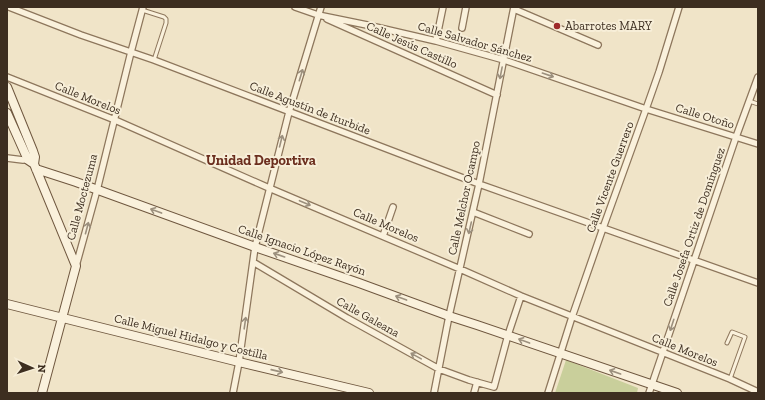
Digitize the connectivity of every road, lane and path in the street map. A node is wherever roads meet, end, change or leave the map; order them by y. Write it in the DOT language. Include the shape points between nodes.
graph roads {
  1 [pos="9,7"];
  2 [pos="295,7"];
  3 [pos="321,7"];
  4 [pos="443,7"];
  5 [pos="466,7"];
  6 [pos="678,7"];
  7 [pos="143,8"];
  8 [pos="514,8"];
  9 [pos="318,15"];
  10 [pos="462,28"];
  11 [pos="436,41"];
  12 [pos="598,45"];
  13 [pos="131,52"];
  14 [pos="154,60"];
  15 [pos="504,60"];
  16 [pos="7,77"];
  17 [pos="758,77"];
  18 [pos="7,87"];
  19 [pos="496,95"];
  20 [pos="750,101"];
  21 [pos="758,104"];
  22 [pos="646,109"];
  23 [pos="289,112"];
  24 [pos="7,113"];
  25 [pos="115,120"];
  26 [pos="736,137"];
  27 [pos="758,144"];
  28 [pos="7,158"];
  29 [pos="33,162"];
  30 [pos="479,184"];
  31 [pos="269,188"];
  32 [pos="97,190"];
  33 [pos="393,207"];
  34 [pos="473,212"];
  35 [pos="603,228"];
  36 [pos="529,234"];
  37 [pos="383,236"];
  38 [pos="255,247"];
  39 [pos="694,260"];
  40 [pos="253,262"];
  41 [pos="76,266"];
  42 [pos="460,269"];
  43 [pos="758,283"];
  44 [pos="520,296"];
  45 [pos="7,304"];
  46 [pos="449,316"];
  47 [pos="572,316"];
  48 [pos="63,318"];
  49 [pos="508,335"];
  50 [pos="728,343"];
  51 [pos="561,353"];
  52 [pos="663,353"];
  53 [pos="239,362"];
  54 [pos="439,369"];
  55 [pos="730,379"];
  56 [pos="477,382"];
  57 [pos="652,385"];
  58 [pos="758,392"];
  59 [pos="42,393"];
  60 [pos="233,393"];
  61 [pos="369,393"];
  62 [pos="434,393"];
  63 [pos="474,393"];
  64 [pos="548,393"];
  65 [pos="648,393"];
  66 [pos="676,393"];
  1 -- 13 [label="street, Calle Agustín de Iturbide"];
  2 -- 9 [label="street, Calle Salvador Sánchez"];
  3 -- 9 [label="street"];
  4 -- 11 [label="street"];
  5 -- 10 [label="street"];
  6 -- 22 [label="street, Calle Vicente Guerrero"];
  7 -- 13 [label="street, Calle Moctezuma"];
  7 -- 14 [label="lane" via="166,20"];
  8 -- 12 [label="street"];
  8 -- 15 [label="street, Calle Melchor Ocampo"];
  9 -- 11 [label="street, Calle Salvador Sánchez"];
  9 -- 19 [label="street, Calle Jesús Castillo"];
  23 -- 9 [label="street, one-way"];
  11 -- 15 [label="street, Calle Salvador Sánchez"];
  13 -- 14 [label="street, Calle Agustín de Iturbide"];
  13 -- 25 [label="street, Calle Moctezuma"];
  14 -- 23 [label="street, Calle Agustín de Iturbide"];
  15 -- 19 [label="street, Calle Melchor Ocampo, one-way"];
  15 -- 22 [label="street, Calle Salvador Sánchez, one-way"];
  16 -- 25 [label="street, Calle Morelos"];
  17 -- 20 [label="street, Calle Josefa Ortiz de Domínguez"];
  18 -- 29 [label="street"];
  19 -- 30 [label="street, Calle Melchor Ocampo"];
  20 -- 21 [label="lane"];
  20 -- 26 [label="street, Calle Josefa Ortiz de Domínguez"];
  22 -- 26 [label="street, Calle Otoño"];
  22 -- 35 [label="street, Calle Vicente Guerrero"];
  23 -- 30 [label="street, Calle Agustín de Iturbide"];
  31 -- 23 [label="street, one-way"];
  24 -- 29 [label="street"];
  25 -- 31 [label="street, Calle Morelos"];
  25 -- 32 [label="street, Calle Moctezuma"];
  26 -- 27 [label="street, Calle Otoño"];
  26 -- 39 [label="street, Calle Josefa Ortiz de Domínguez"];
  28 -- 29 [label="street"];
  29 -- 32 [label="street, Calle Ignacio López Rayón"];
  29 -- 41 [label="street"];
  30 -- 34 [label="street, Calle Melchor Ocampo"];
  30 -- 35 [label="street, Calle Agustín de Iturbide"];
  31 -- 37 [label="street, Calle Morelos, one-way"];
  31 -- 38 [label="street"];
  38 -- 32 [label="street, Calle Ignacio López Rayón, one-way"];
  41 -- 32 [label="street, Calle Moctezuma, one-way"];
  33 -- 37 [label="street"];
  34 -- 36 [label="street"];
  34 -- 42 [label="street, Calle Melchor Ocampo, one-way"];
  35 -- 39 [label="street, Calle Agustín de Iturbide"];
  35 -- 47 [label="street, Calle Vicente Guerrero"];
  37 -- 42 [label="street, Calle Morelos"];
  38 -- 40 [label="street"];
  46 -- 38 [label="street, Calle Ignacio López Rayón, one-way"];
  39 -- 43 [label="street, Calle Agustín de Iturbide"];
  39 -- 52 [label="street, Calle Josefa Ortiz de Domínguez, one-way"];
  53 -- 40 [label="street, one-way"];
  54 -- 40 [label="street, Calle Galeana, one-way"];
  41 -- 48 [label="street, Calle Moctezuma"];
  42 -- 44 [label="street, Calle Morelos"];
  42 -- 46 [label="street, Calle Melchor Ocampo"];
  44 -- 47 [label="street, Calle Morelos"];
  44 -- 49 [label="street"];
  45 -- 48 [label="street, Calle Miguel Hidalgo y Costilla"];
  46 -- 49 [label="street, Calle Ignacio López Rayón"];
  46 -- 54 [label="street, Calle Melchor Ocampo"];
  47 -- 51 [label="street, Calle Vicente Guerrero"];
  47 -- 52 [label="street, Calle Morelos"];
  48 -- 53 [label="street, Calle Miguel Hidalgo y Costilla"];
  48 -- 59 [label="street, Calle Moctezuma"];
  51 -- 49 [label="street, Calle Ignacio López Rayón, one-way"];
  49 -- 56 [label="street, Calle Galeana" via="494,387"];
  50 -- 55 [label="lane" via="732,332 745,337"];
  57 -- 51 [label="street, Calle Ignacio López Rayón, one-way"];
  51 -- 64 [label="street, Calle Vicente Guerrero"];
  52 -- 55 [label="street, Calle Morelos"];
  52 -- 57 [label="street, Calle Josefa Ortiz de Domínguez"];
  53 -- 60 [label="street"];
  53 -- 61 [label="street, Calle Miguel Hidalgo y Costilla, one-way"];
  54 -- 56 [label="street, Calle Galeana"];
  54 -- 62 [label="street, Calle Melchor Ocampo"];
  55 -- 58 [label="street, Calle Morelos"];
  56 -- 63 [label="street"];
  57 -- 65 [label="street, Calle Josefa Ortiz de Domínguez"];
  57 -- 66 [label="street, Calle Ignacio López Rayón"];
}
